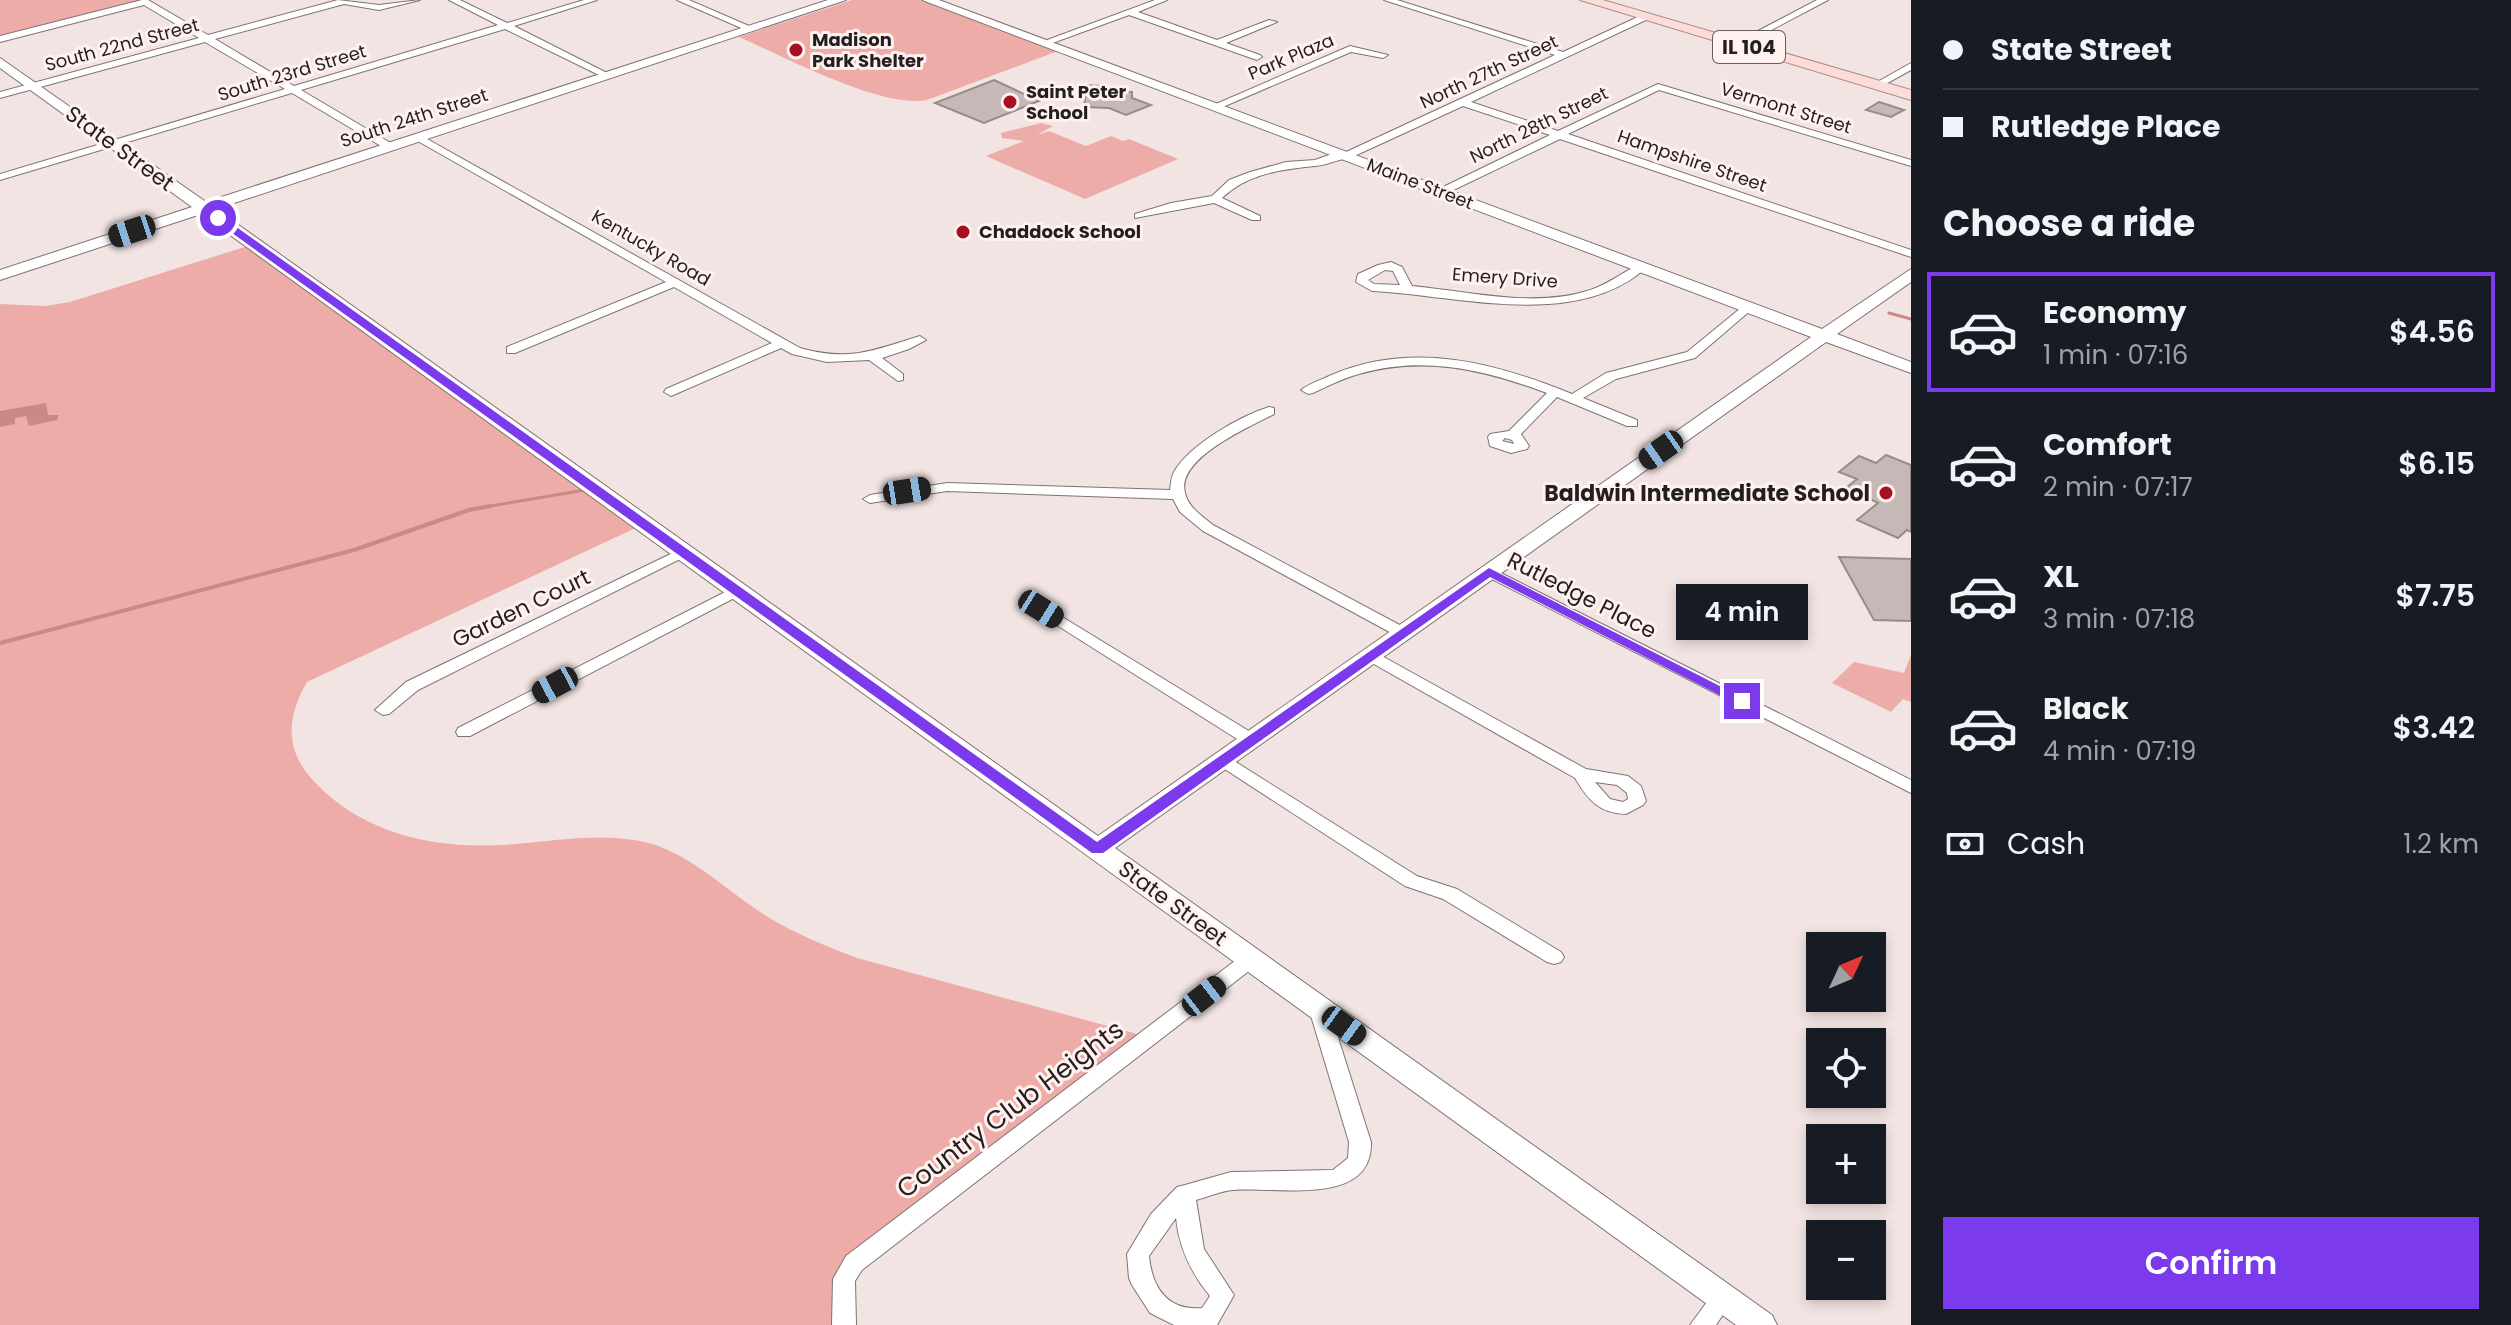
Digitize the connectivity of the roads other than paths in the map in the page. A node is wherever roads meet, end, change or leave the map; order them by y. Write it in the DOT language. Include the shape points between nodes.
graph roads {
  1 [pos="343,0"];
  2 [pos="416,0"];
  3 [pos="593,0"];
  4 [pos="681,0"];
  5 [pos="840,0"];
  6 [pos="928,0"];
  7 [pos="1162,0"];
  8 [pos="1388,0"];
  9 [pos="1587,0"];
  10 [pos="1824,0"];
  11 [pos="451,1"];
  12 [pos="145,2"];
  13 [pos="1129,12"];
  14 [pos="1645,17"];
  15 [pos="1272,22"];
  16 [pos="505,27"];
  17 [pos="751,29"];
  18 [pos="0,39"];
  19 [pos="206,39"];
  20 [pos="1044,43"];
  21 [pos="1218,43"];
  22 [pos="1738,44"];
  23 [pos="1383,55"];
  24 [pos="1564,55"];
  25 [pos="1257,57"];
  26 [pos="0,62"];
  27 [pos="1911,66"];
  28 [pos="608,76"];
  29 [pos="1877,85"];
  30 [pos="34,86"];
  31 [pos="1652,88"];
  32 [pos="293,90"];
  33 [pos="0,95"];
  34 [pos="1911,95"];
  35 [pos="1462,102"];
  36 [pos="1214,107"];
  37 [pos="1557,134"];
  38 [pos="420,138"];
  39 [pos="113,143"];
  40 [pos="390,147"];
  41 [pos="1343,155"];
  42 [pos="1911,163"];
  43 [pos="0,177"];
  44 [pos="1441,192"];
  45 [pos="1215,199"];
  46 [pos="204,208"];
  47 [pos="1139,216"];
  48 [pos="1256,218"];
  49 [pos="1911,254"];
  50 [pos="1641,267"];
  51 [pos="1911,274"];
  52 [pos="0,275"];
  53 [pos="674,283"];
  54 [pos="1408,289"];
  55 [pos="1747,307"];
  56 [pos="1823,334"];
  57 [pos="920,340"];
  58 [pos="780,344"];
  59 [pos="511,350"];
  60 [pos="873,357"];
  61 [pos="1911,368"];
  62 [pos="898,377"];
  63 [pos="1308,390"];
  64 [pos="671,392"];
  65 [pos="1554,393"];
  66 [pos="1573,399"];
  67 [pos="1269,411"];
  68 [pos="1632,423"];
  69 [pos="1512,435"];
  70 [pos="1178,495"];
  71 [pos="870,499"];
  72 [pos="683,552"];
  73 [pos="1489,572"];
  74 [pos="737,591"];
  75 [pos="1041,609"];
  76 [pos="1403,633"];
  77 [pos="1371,655"];
  78 [pos="383,710"];
  79 [pos="464,732"];
  80 [pos="1251,740"];
  81 [pos="1223,760"];
  82 [pos="1582,774"];
  83 [pos="1911,787"];
  84 [pos="1097,849"];
  85 [pos="1554,957"];
  86 [pos="1251,959"];
  87 [pos="1319,1008"];
  88 [pos="1185,1194"];
  89 [pos="1723,1298"];
  90 [pos="844,1325"];
  91 [pos="1702,1325"];
  92 [pos="1761,1325"];
  1 -- 2 [label="street" via="375,8"];
  1 -- 19 [label="street, South 22nd Street"];
  3 -- 16 [label="street, South 23rd Street"];
  4 -- 17 [label="street"];
  5 -- 17 [label="street, South 24th Street"];
  6 -- 20 [label="street, Maine Street"];
  7 -- 13 [label="street"];
  8 -- 24 [label="street"];
  9 -- 14 [label="main road, IL 104"];
  10 -- 22 [label="street"];
  11 -- 16 [label="street"];
  12 -- 18 [label="street"];
  12 -- 19 [label="street"];
  13 -- 20 [label="street"];
  13 -- 21 [label="street"];
  14 -- 22 [label="main road, IL 104"];
  14 -- 24 [label="street, North 27th Street"];
  15 -- 21 [label="street"];
  16 -- 28 [label="street"];
  16 -- 32 [label="street, South 23rd Street"];
  17 -- 28 [label="street, South 24th Street"];
  19 -- 30 [label="street, South 22nd Street"];
  19 -- 32 [label="street"];
  20 -- 36 [label="street, Maine Street"];
  21 -- 25 [label="street"];
  22 -- 29 [label="main road, IL 104"];
  23 -- 36 [label="street, Park Plaza" via="1350,49"];
  24 -- 35 [label="street, North 27th Street"];
  26 -- 30 [label="street, State Street"];
  27 -- 29 [label="street"];
  28 -- 38 [label="street, South 24th Street"];
  29 -- 34 [label="main road, IL 104"];
  30 -- 33 [label="street, South 22nd Street"];
  30 -- 39 [label="street, State Street"];
  31 -- 37 [label="street, North 28th Street"];
  31 -- 42 [label="street, Vermont Street" via="1669,88"];
  32 -- 39 [label="street, South 23rd Street"];
  32 -- 40 [label="street"];
  35 -- 37 [label="street, Hampshire Street"];
  35 -- 41 [label="street, North 27th Street"];
  36 -- 41 [label="street, Maine Street"];
  37 -- 44 [label="street, North 28th Street"];
  37 -- 49 [label="street, Hampshire Street"];
  38 -- 40 [label="street, South 24th Street"];
  38 -- 53 [label="street, Kentucky Road"];
  39 -- 43 [label="street, South 23rd Street"];
  39 -- 46 [label="street, State Street"];
  40 -- 46 [label="street, South 24th Street"];
  41 -- 44 [label="street, Maine Street"];
  41 -- 45 [label="street, North 27th Street" via="1241,178"];
  44 -- 50 [label="street, Maine Street"];
  45 -- 47 [label="street"];
  45 -- 48 [label="street"];
  46 -- 52 [label="street, South 24th Street"];
  46 -- 72 [label="street, State Street"];
  50 -- 54 [label="street, Emery Drive" via="1600,291 1565,300"];
  50 -- 55 [label="street, Maine Street"];
  51 -- 56 [label="street"];
  53 -- 58 [label="street, Kentucky Road"];
  53 -- 59 [label="street"];
  55 -- 56 [label="street, Maine Street"];
  55 -- 66 [label="street" via="1691,355 1611,376"];
  56 -- 61 [label="street, Maine Street"];
  56 -- 73 [label="street"];
  57 -- 60 [label="street, Kentucky Road"];
  58 -- 60 [label="street, Kentucky Road" via="829,358"];
  58 -- 64 [label="street"];
  60 -- 62 [label="street"];
  63 -- 65 [label="street" via="1364,366 1434,359 1477,366"];
  65 -- 66 [label="street"];
  65 -- 69 [label="street"];
  66 -- 68 [label="street"];
  67 -- 70 [label="street" via="1190,456 1178,472"];
  70 -- 71 [label="street" via="947,487"];
  70 -- 76 [label="street" via="1208,528"];
  72 -- 74 [label="street, State Street"];
  72 -- 78 [label="street, Garden Court" via="412,686"];
  73 -- 76 [label="street"];
  73 -- 83 [label="street, Rutledge Place"];
  74 -- 79 [label="street"];
  74 -- 84 [label="street, State Street"];
  75 -- 80 [label="street"];
  76 -- 77 [label="street"];
  77 -- 80 [label="street"];
  77 -- 82 [label="street"];
  80 -- 81 [label="street"];
  81 -- 84 [label="street"];
  81 -- 85 [label="street" via="1411,881 1450,894"];
  84 -- 86 [label="street, State Street"];
  86 -- 87 [label="street, State Street"];
  86 -- 90 [label="street, Country Club Heights" via="854,1263 844,1279"];
  87 -- 88 [label="street" via="1360,1142 1351,1171 1335,1179 1231,1181"];
  87 -- 89 [label="street, State Street"];
  88 -- 88 [label="street" via="1188,1235 1198,1266 1223,1295 1209,1318 1187,1320 1158,1306 1140,1278 1138,1254"];
  89 -- 91 [label="street"];
  89 -- 92 [label="street, State Street"];
}
